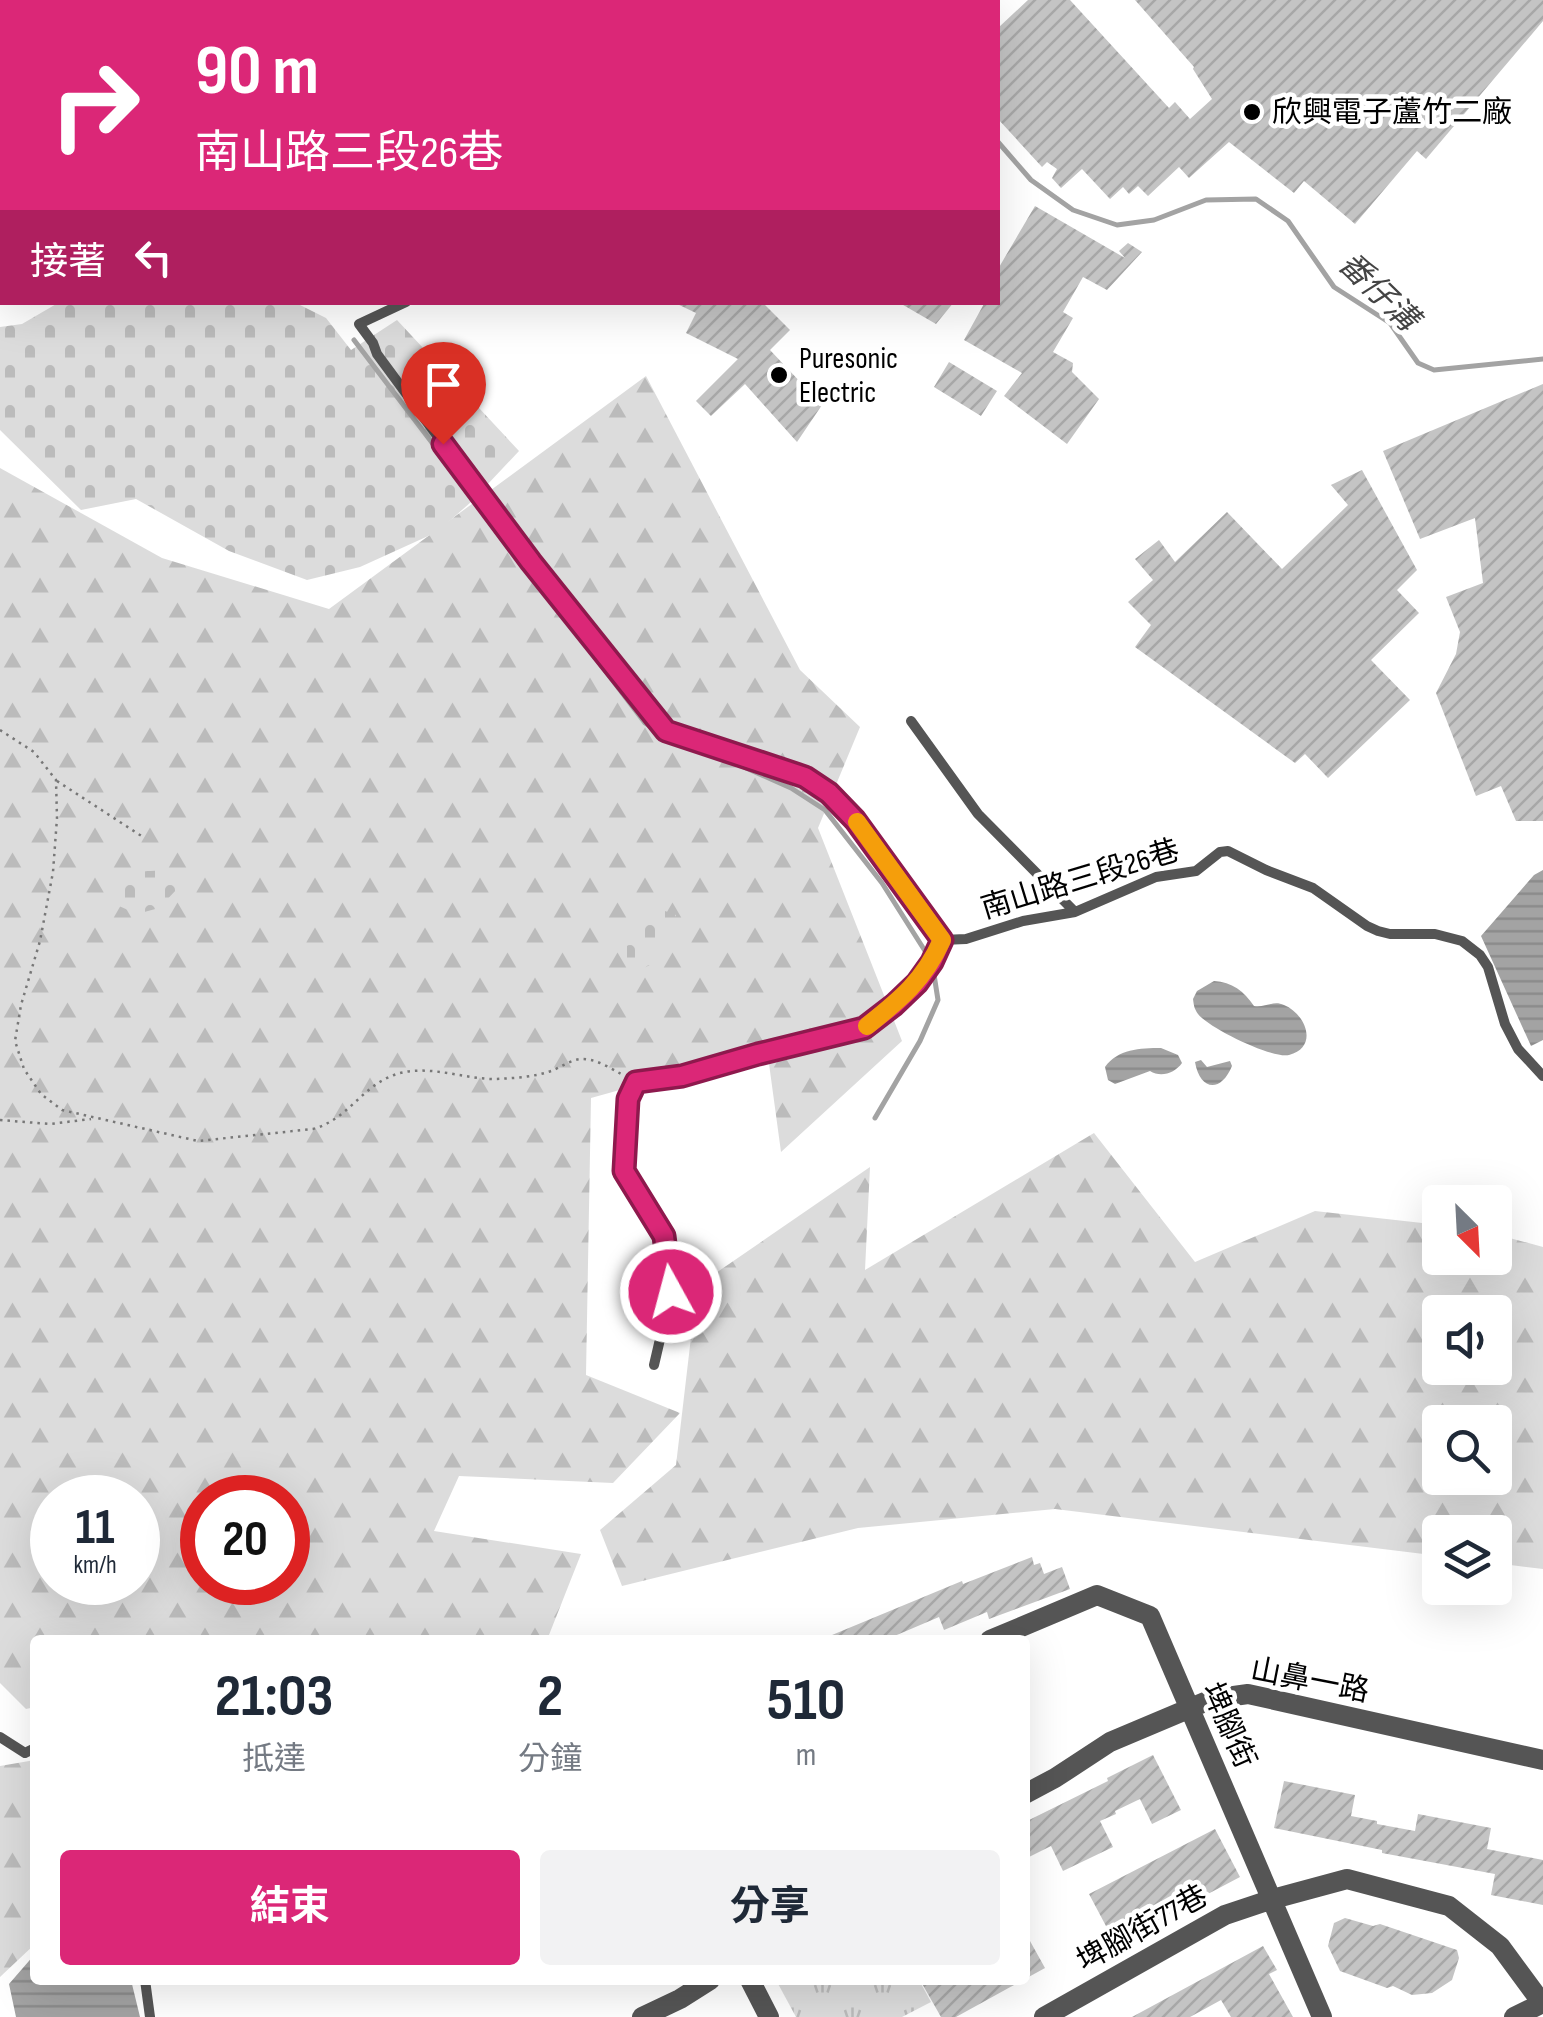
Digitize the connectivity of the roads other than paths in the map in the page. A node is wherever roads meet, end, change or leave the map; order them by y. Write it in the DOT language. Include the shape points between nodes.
graph roads {
  1 [pos="400,305"];
  2 [pos="911,721"];
  3 [pos="1075,912"];
  4 [pos="942,940"];
  5 [pos="1543,1076"];
  6 [pos="654,1365"];
  7 [pos="1002,1635"];
  8 [pos="1189,1708"];
  9 [pos="0,1737"];
  10 [pos="30,1750"];
  11 [pos="1543,1760"];
  12 [pos="1030,1791"];
  13 [pos="1273,1899"];
  14 [pos="146,1985"];
  15 [pos="702,1985"];
  16 [pos="753,1985"];
  17 [pos="1542,2003"];
  18 [pos="150,2017"];
  19 [pos="642,2017"];
  20 [pos="769,2017"];
  21 [pos="1044,2017"];
  22 [pos="1322,2017"];
  23 [pos="1514,2017"];
  1 -- 4 [label="lane" via="359,324 377,354 666,731 816,782 855,820"];
  2 -- 3 [label="lane" via="978,814"];
  3 -- 4 [label="lane, 南山路三段26巷"];
  3 -- 5 [label="lane, 南山路三段26巷" via="1156,877 1196,871 1228,851 1313,888 1378,931 1462,941 1488,967 1505,1024"];
  4 -- 6 [label="lane" via="917,983 864,1028 636,1082 628,1099 624,1171 664,1236 671,1292"];
  7 -- 8 [label="street, 埤腳街" via="1096,1595 1150,1616"];
  8 -- 11 [label="street, 山鼻一路" via="1248,1694"];
  8 -- 12 [label="street, 山鼻一路" via="1110,1742"];
  8 -- 13 [label="street, 埤腳街"];
  9 -- 10 [label="lane"];
  13 -- 17 [label="street, 埤腳街77巷" via="1346,1879 1448,1906 1500,1946"];
  13 -- 21 [label="street, 埤腳街77巷" via="1225,1915"];
  13 -- 22 [label="street, 埤腳街"];
  14 -- 18 [label="lane"];
  15 -- 19 [label="street"];
  16 -- 20 [label="street"];
  17 -- 23 [label="street"];
}
